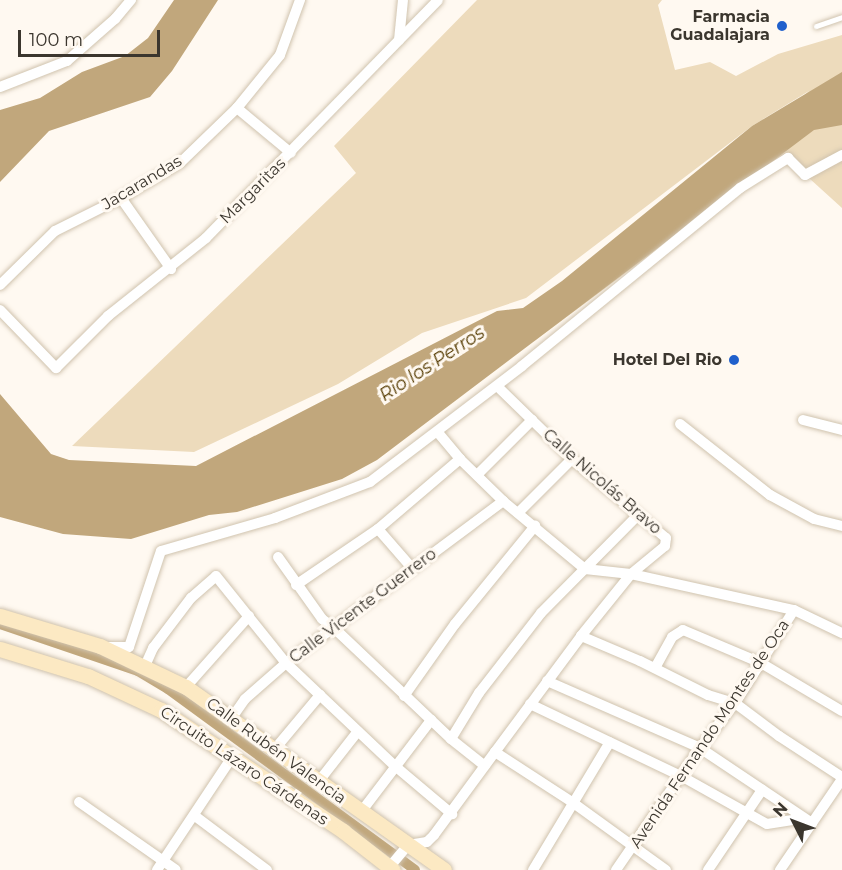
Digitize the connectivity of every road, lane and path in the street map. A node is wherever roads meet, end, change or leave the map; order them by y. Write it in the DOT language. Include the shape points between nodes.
graph roads {
  1 [pos="131,0"];
  2 [pos="300,0"];
  3 [pos="404,0"];
  4 [pos="438,0"];
  5 [pos="429,5"];
  6 [pos="842,17"];
  7 [pos="816,26"];
  8 [pos="399,41"];
  9 [pos="0,87"];
  10 [pos="237,108"];
  11 [pos="291,153"];
  12 [pos="842,155"];
  13 [pos="121,198"];
  14 [pos="171,268"];
  15 [pos="0,285"];
  16 [pos="0,310"];
  17 [pos="500,389"];
  18 [pos="532,420"];
  19 [pos="803,420"];
  20 [pos="680,424"];
  21 [pos="842,430"];
  22 [pos="440,435"];
  23 [pos="460,459"];
  24 [pos="573,459"];
  25 [pos="477,475"];
  26 [pos="502,501"];
  27 [pos="518,513"];
  28 [pos="638,514"];
  29 [pos="535,526"];
  30 [pos="842,526"];
  31 [pos="378,529"];
  32 [pos="278,557"];
  33 [pos="412,568"];
  34 [pos="585,569"];
  35 [pos="631,574"];
  36 [pos="296,585"];
  37 [pos="794,610"];
  38 [pos="0,616"];
  39 [pos="249,616"];
  40 [pos="333,627"];
  41 [pos="842,633"];
  42 [pos="580,636"];
  43 [pos="100,646"];
  44 [pos="0,649"];
  45 [pos="286,663"];
  46 [pos="761,663"];
  47 [pos="145,666"];
  48 [pos="655,668"];
  49 [pos="547,681"];
  50 [pos="186,687"];
  51 [pos="320,695"];
  52 [pos="404,696"];
  53 [pos="735,703"];
  54 [pos="530,704"];
  55 [pos="842,711"];
  56 [pos="231,719"];
  57 [pos="431,720"];
  58 [pos="358,731"];
  59 [pos="451,739"];
  60 [pos="610,742"];
  61 [pos="700,748"];
  62 [pos="274,750"];
  63 [pos="495,752"];
  64 [pos="232,757"];
  65 [pos="395,766"];
  66 [pos="485,766"];
  67 [pos="681,776"];
  68 [pos="842,778"];
  69 [pos="319,782"];
  70 [pos="762,790"];
  71 [pos="79,802"];
  72 [pos="572,802"];
  73 [pos="361,812"];
  74 [pos="452,814"];
  75 [pos="746,814"];
  76 [pos="195,816"];
  77 [pos="808,821"];
  78 [pos="407,847"];
  79 [pos="633,847"];
  80 [pos="160,866"];
  81 [pos="390,868"];
  82 [pos="176,870"];
  83 [pos="267,870"];
  84 [pos="444,870"];
  85 [pos="533,870"];
  86 [pos="616,870"];
  87 [pos="666,870"];
  88 [pos="708,870"];
  89 [pos="780,870"];
  1 -- 9 [label="street" via="116,19 68,61"];
  2 -- 10 [label="street, Jacarandas" via="280,55"];
  3 -- 8 [label="street"];
  4 -- 5 [label="street, Margaritas"];
  5 -- 8 [label="street, Margaritas"];
  6 -- 7 [label="lane"];
  8 -- 11 [label="street, Margaritas"];
  10 -- 11 [label="street"];
  10 -- 13 [label="street, Jacarandas" via="180,163"];
  11 -- 14 [label="street, Margaritas"];
  12 -- 43 [label="street" via="805,175 788,158 740,188 522,366 370,482 276,518 161,551 129,647"];
  13 -- 14 [label="street"];
  13 -- 15 [label="street, Jacarandas" via="55,231"];
  14 -- 16 [label="street, Margaritas" via="108,316 56,369"];
  17 -- 18 [label="street, Calle Nicolás Bravo"];
  18 -- 24 [label="street, Calle Nicolás Bravo"];
  18 -- 25 [label="street"];
  19 -- 21 [label="street"];
  20 -- 30 [label="street" via="770,495 814,519"];
  22 -- 23 [label="street"];
  23 -- 25 [label="street"];
  23 -- 31 [label="street"];
  24 -- 27 [label="street"];
  24 -- 28 [label="street, Calle Nicolás Bravo"];
  25 -- 26 [label="street"];
  26 -- 27 [label="street"];
  26 -- 33 [label="street, Calle Vicente Guerrero"];
  27 -- 29 [label="street"];
  28 -- 34 [label="street"];
  28 -- 35 [label="street, Calle Nicolás Bravo" via="666,538 666,543"];
  29 -- 34 [label="street"];
  29 -- 52 [label="street" via="455,624"];
  31 -- 33 [label="street"];
  31 -- 36 [label="street"];
  32 -- 36 [label="street"];
  33 -- 40 [label="street, Calle Vicente Guerrero"];
  34 -- 35 [label="street"];
  34 -- 59 [label="street" via="541,613 479,693"];
  35 -- 37 [label="street"];
  35 -- 42 [label="street"];
  36 -- 40 [label="street"];
  37 -- 41 [label="street, Avenida Fernando Montes de Oca"];
  37 -- 46 [label="street, Avenida Fernando Montes de Oca"];
  38 -- 43 [label="street"];
  39 -- 45 [label="street"];
  39 -- 47 [label="street" via="216,576 191,598 153,648"];
  39 -- 50 [label="street"];
  40 -- 45 [label="street, Calle Vicente Guerrero"];
  40 -- 52 [label="street"];
  42 -- 48 [label="street"];
  42 -- 49 [label="street"];
  43 -- 47 [label="street, Calle Rubén Valencia"];
  44 -- 64 [label="street, Circuito Lázaro Cárdenas" via="88,675 161,710"];
  45 -- 51 [label="street"];
  45 -- 56 [label="street, Calle Vicente Guerrero" via="245,699"];
  46 -- 48 [label="street" via="683,630 672,637"];
  46 -- 53 [label="street, Avenida Fernando Montes de Oca"];
  46 -- 55 [label="street"];
  47 -- 50 [label="street, Calle Rubén Valencia"];
  48 -- 53 [label="street" via="708,695"];
  49 -- 54 [label="street"];
  49 -- 61 [label="street"];
  50 -- 56 [label="street, Calle Rubén Valencia"];
  51 -- 58 [label="street"];
  51 -- 62 [label="street"];
  52 -- 57 [label="street"];
  53 -- 61 [label="street, Avenida Fernando Montes de Oca"];
  53 -- 68 [label="street"];
  54 -- 60 [label="street"];
  54 -- 63 [label="street"];
  56 -- 62 [label="street, Calle Rubén Valencia"];
  57 -- 59 [label="street"];
  57 -- 65 [label="street"];
  58 -- 65 [label="street"];
  58 -- 69 [label="street"];
  59 -- 66 [label="street"];
  60 -- 67 [label="street"];
  60 -- 72 [label="street"];
  61 -- 67 [label="street, Avenida Fernando Montes de Oca"];
  61 -- 70 [label="street"];
  62 -- 69 [label="street, Calle Rubén Valencia"];
  63 -- 66 [label="street"];
  63 -- 72 [label="street"];
  64 -- 76 [label="street"];
  64 -- 81 [label="street, Circuito Lázaro Cárdenas" via="343,831"];
  65 -- 73 [label="street"];
  65 -- 74 [label="street"];
  66 -- 74 [label="street"];
  67 -- 75 [label="street"];
  67 -- 79 [label="street, Avenida Fernando Montes de Oca"];
  68 -- 77 [label="street"];
  69 -- 73 [label="street, Calle Rubén Valencia"];
  70 -- 75 [label="street"];
  70 -- 77 [label="street"];
  71 -- 80 [label="street"];
  72 -- 79 [label="street"];
  72 -- 85 [label="street"];
  73 -- 78 [label="street, Calle Rubén Valencia"];
  74 -- 78 [label="street" via="427,842"];
  75 -- 77 [label="street" via="767,824"];
  75 -- 88 [label="street"];
  76 -- 80 [label="street"];
  76 -- 83 [label="street"];
  77 -- 89 [label="street"];
  78 -- 81 [label="street"];
  78 -- 84 [label="street, Calle Rubén Valencia"];
  79 -- 86 [label="street, Avenida Fernando Montes de Oca"];
  79 -- 87 [label="street"];
  80 -- 82 [label="street"];
}
